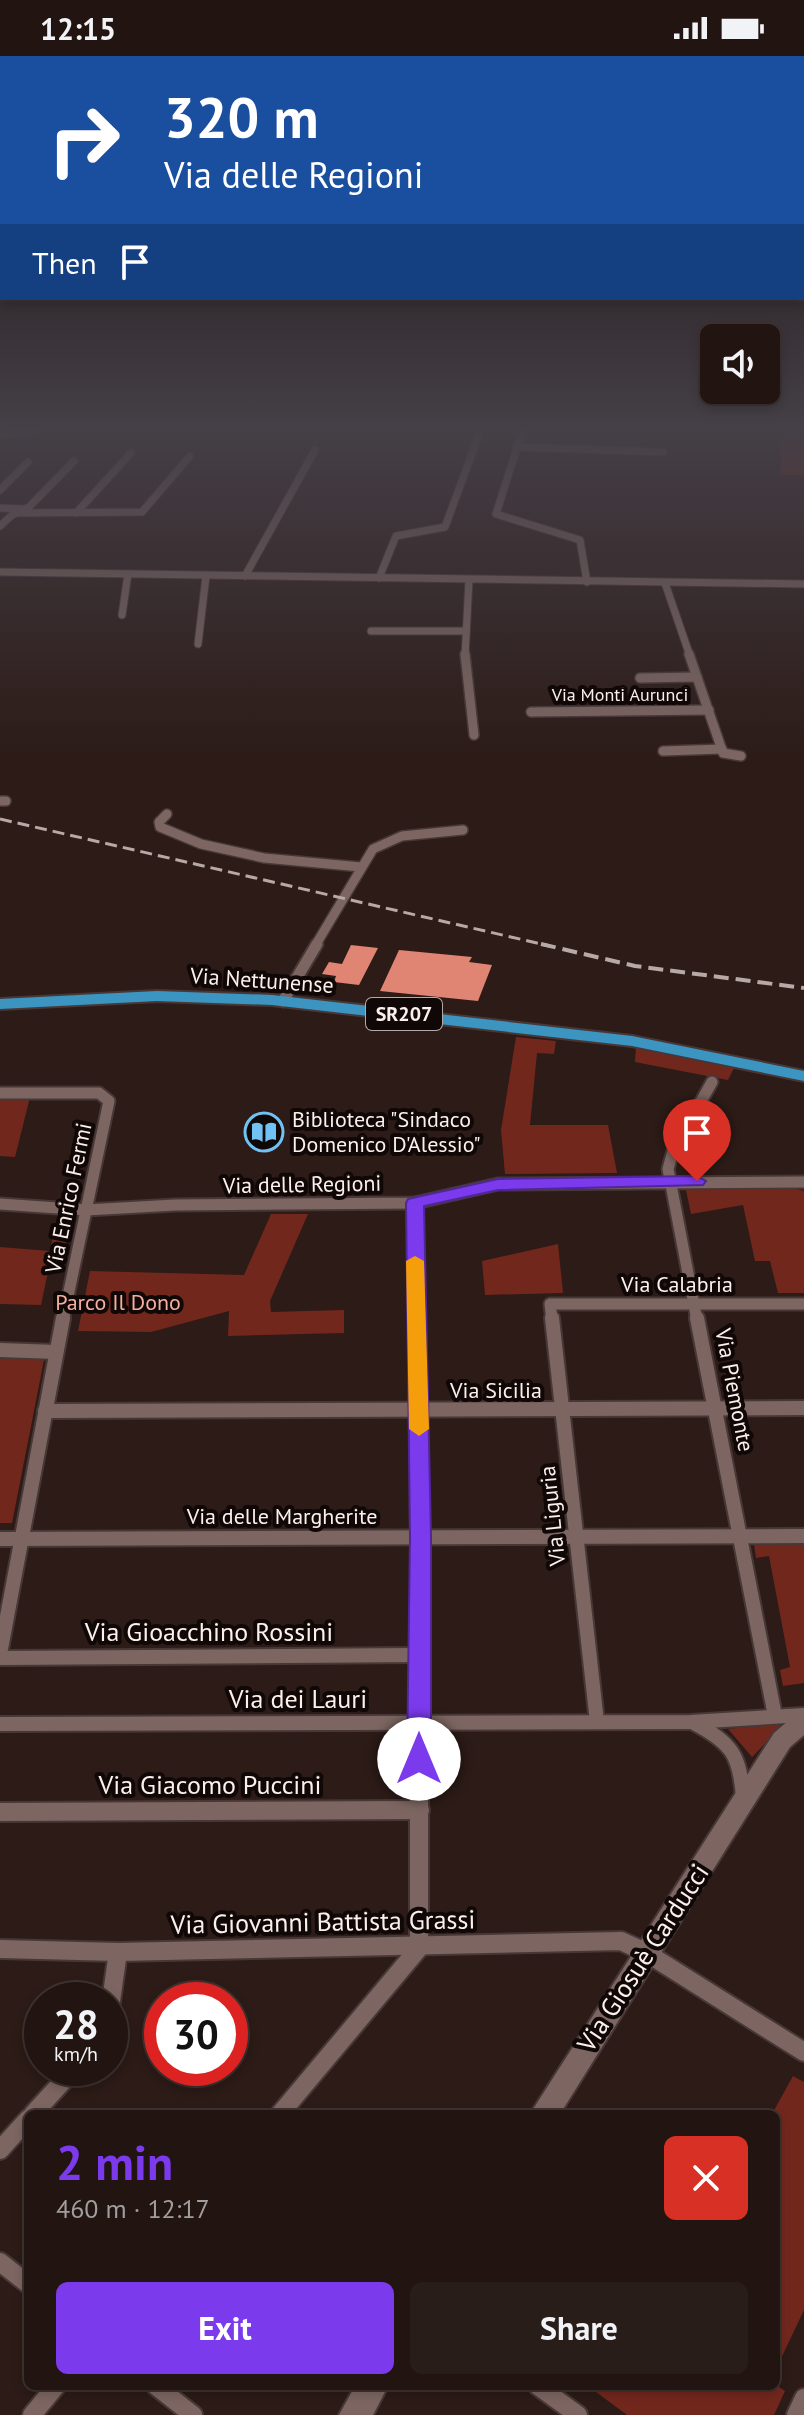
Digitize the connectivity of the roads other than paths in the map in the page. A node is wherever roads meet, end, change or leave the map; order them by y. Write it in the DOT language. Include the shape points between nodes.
graph roads {
  1 [pos="266,539"];
  2 [pos="395,539"];
  3 [pos="577,539"];
  4 [pos="0,572"];
  5 [pos="128,574"];
  6 [pos="206,576"];
  7 [pos="245,576"];
  8 [pos="379,578"];
  9 [pos="469,580"];
  10 [pos="587,582"];
  11 [pos="665,583"];
  12 [pos="801,584"];
  13 [pos="804,598"];
  14 [pos="122,615"];
  15 [pos="371,631"];
  16 [pos="466,631"];
  17 [pos="198,644"];
  18 [pos="697,677"];
  19 [pos="640,678"];
  20 [pos="709,710"];
  21 [pos="531,712"];
  22 [pos="474,735"];
  23 [pos="722,749"];
  24 [pos="663,751"];
  25 [pos="741,756"];
  26 [pos="167,814"];
  27 [pos="463,830"];
  28 [pos="361,867"];
  29 [pos="283,1001"];
  30 [pos="0,1004"];
  31 [pos="804,1076"];
  32 [pos="712,1082"];
  33 [pos="0,1093"];
  34 [pos="671,1181"];
  35 [pos="804,1182"];
  36 [pos="415,1203"];
  37 [pos="0,1204"];
  38 [pos="86,1210"];
  39 [pos="550,1304"];
  40 [pos="696,1304"];
  41 [pos="804,1304"];
  42 [pos="0,1350"];
  43 [pos="56,1352"];
  44 [pos="804,1408"];
  45 [pos="716,1409"];
  46 [pos="562,1410"];
  47 [pos="45,1411"];
  48 [pos="419,1411"];
  49 [pos="741,1536"];
  50 [pos="804,1536"];
  51 [pos="420,1537"];
  52 [pos="576,1537"];
  53 [pos="0,1539"];
  54 [pos="21,1539"];
  55 [pos="418,1655"];
  56 [pos="0,1656"];
  57 [pos="804,1715"];
  58 [pos="775,1716"];
  59 [pos="804,1721"];
  60 [pos="597,1722"];
  61 [pos="691,1722"];
  62 [pos="419,1723"];
  63 [pos="0,1724"];
  64 [pos="743,1802"];
  65 [pos="420,1810"];
  66 [pos="0,1812"];
  67 [pos="419,1948"];
  68 [pos="0,1949"];
  69 [pos="118,1952"];
  70 [pos="645,1952"];
  71 [pos="114,1982"];
  72 [pos="804,2052"];
  73 [pos="59,2086"];
  74 [pos="37,2110"];
  75 [pos="283,2110"];
  76 [pos="546,2110"];
  77 [pos="24,2123"];
  78 [pos="0,2150"];
  79 [pos="0,2262"];
  80 [pos="24,2281"];
  81 [pos="53,2390"];
  82 [pos="161,2390"];
  83 [pos="371,2390"];
  84 [pos="544,2390"];
  85 [pos="804,2398"];
  86 [pos="32,2415"];
  87 [pos="193,2415"];
  88 [pos="355,2415"];
  89 [pos="578,2415"];
  90 [pos="796,2415"];
  1 -- 7 [label="street"];
  2 -- 8 [label="street"];
  3 -- 10 [label="street"];
  4 -- 5 [label="street"];
  5 -- 6 [label="street"];
  5 -- 14 [label="street"];
  6 -- 7 [label="street"];
  6 -- 17 [label="street"];
  7 -- 8 [label="street"];
  8 -- 9 [label="street"];
  9 -- 10 [label="street"];
  9 -- 16 [label="street"];
  10 -- 11 [label="street"];
  11 -- 12 [label="street"];
  11 -- 18 [label="street, Via Monti Aurunci"];
  12 -- 13 [label="street"];
  15 -- 16 [label="street"];
  16 -- 22 [label="street"];
  18 -- 19 [label="street, Via Monti Aurunci"];
  18 -- 20 [label="street, Via Monti Aurunci"];
  20 -- 21 [label="street, Via Monti Aurunci"];
  20 -- 23 [label="street, Via Monti Aurunci"];
  23 -- 24 [label="street"];
  23 -- 25 [label="street" via="728,756"];
  26 -- 28 [label="street" via="159,825 172,836 281,862"];
  27 -- 28 [label="street" via="393,838 376,847"];
  28 -- 29 [label="street"];
  29 -- 30 [label="main road, Via Nettunense / SR207" via="157,996"];
  29 -- 31 [label="main road, Via Nettunense / SR207" via="632,1041"];
  32 -- 34 [label="street, Via Piemonte" via="671,1154"];
  33 -- 38 [label="street, Via Enrico Fermi" via="99,1093 109,1101"];
  34 -- 35 [label="street, Via delle Regioni"];
  34 -- 36 [label="street, Via delle Regioni" via="498,1184"];
  34 -- 40 [label="street, Via Piemonte"];
  36 -- 38 [label="street, Via delle Regioni"];
  36 -- 48 [label="street"];
  37 -- 38 [label="street, Via delle Regioni"];
  38 -- 43 [label="street, Via Enrico Fermi"];
  39 -- 40 [label="street, Via Calabria"];
  39 -- 46 [label="street, Via Liguria"];
  40 -- 41 [label="street, Via Calabria"];
  40 -- 45 [label="street, Via Piemonte"];
  42 -- 43 [label="street"];
  43 -- 47 [label="street, Via Enrico Fermi"];
  44 -- 45 [label="street, Via Sicilia"];
  45 -- 46 [label="street, Via Sicilia"];
  45 -- 49 [label="street, Via Piemonte"];
  46 -- 48 [label="street, Via Sicilia"];
  46 -- 52 [label="street, Via Liguria"];
  47 -- 48 [label="street, Via Sicilia"];
  47 -- 54 [label="street, Via Enrico Fermi"];
  48 -- 51 [label="street"];
  49 -- 50 [label="street, Via delle Margherite"];
  49 -- 52 [label="street, Via delle Margherite"];
  49 -- 58 [label="street, Via Piemonte"];
  51 -- 52 [label="street, Via delle Margherite"];
  51 -- 54 [label="street, Via delle Margherite"];
  51 -- 55 [label="street"];
  52 -- 60 [label="street, Via Liguria"];
  53 -- 54 [label="street, Via delle Margherite"];
  54 -- 56 [label="street, Via Enrico Fermi"];
  55 -- 56 [label="street, Via Gioacchino Rossini"];
  55 -- 62 [label="street"];
  57 -- 58 [label="street, Via dei Lauri"];
  58 -- 61 [label="street, Via dei Lauri"];
  59 -- 64 [label="street, Via Giosuè Carducci" via="782,1740"];
  60 -- 61 [label="street, Via dei Lauri"];
  60 -- 62 [label="street, Via dei Lauri"];
  61 -- 64 [label="street, Via dei Lauri" via="721,1737 735,1752"];
  62 -- 63 [label="street, Via dei Lauri"];
  62 -- 65 [label="street"];
  64 -- 70 [label="street, Via Giosuè Carducci"];
  65 -- 66 [label="street, Via Giacomo Puccini"];
  65 -- 67 [label="street"];
  67 -- 69 [label="street, Via Giovanni Battista Grassi"];
  67 -- 70 [label="street, Via Giovanni Battista Grassi" via="621,1941"];
  67 -- 75 [label="street"];
  68 -- 69 [label="street, Via Giovanni Battista Grassi"];
  69 -- 71 [label="street"];
  70 -- 72 [label="street, Via Giovanni Battista Grassi"];
  70 -- 76 [label="street, Via Giosuè Carducci"];
  73 -- 74 [label="street"];
  77 -- 78 [label="street"];
  79 -- 80 [label="street"];
  81 -- 86 [label="street"];
  82 -- 87 [label="street"];
  83 -- 88 [label="street"];
  84 -- 89 [label="street"];
  85 -- 90 [label="street"];
}
